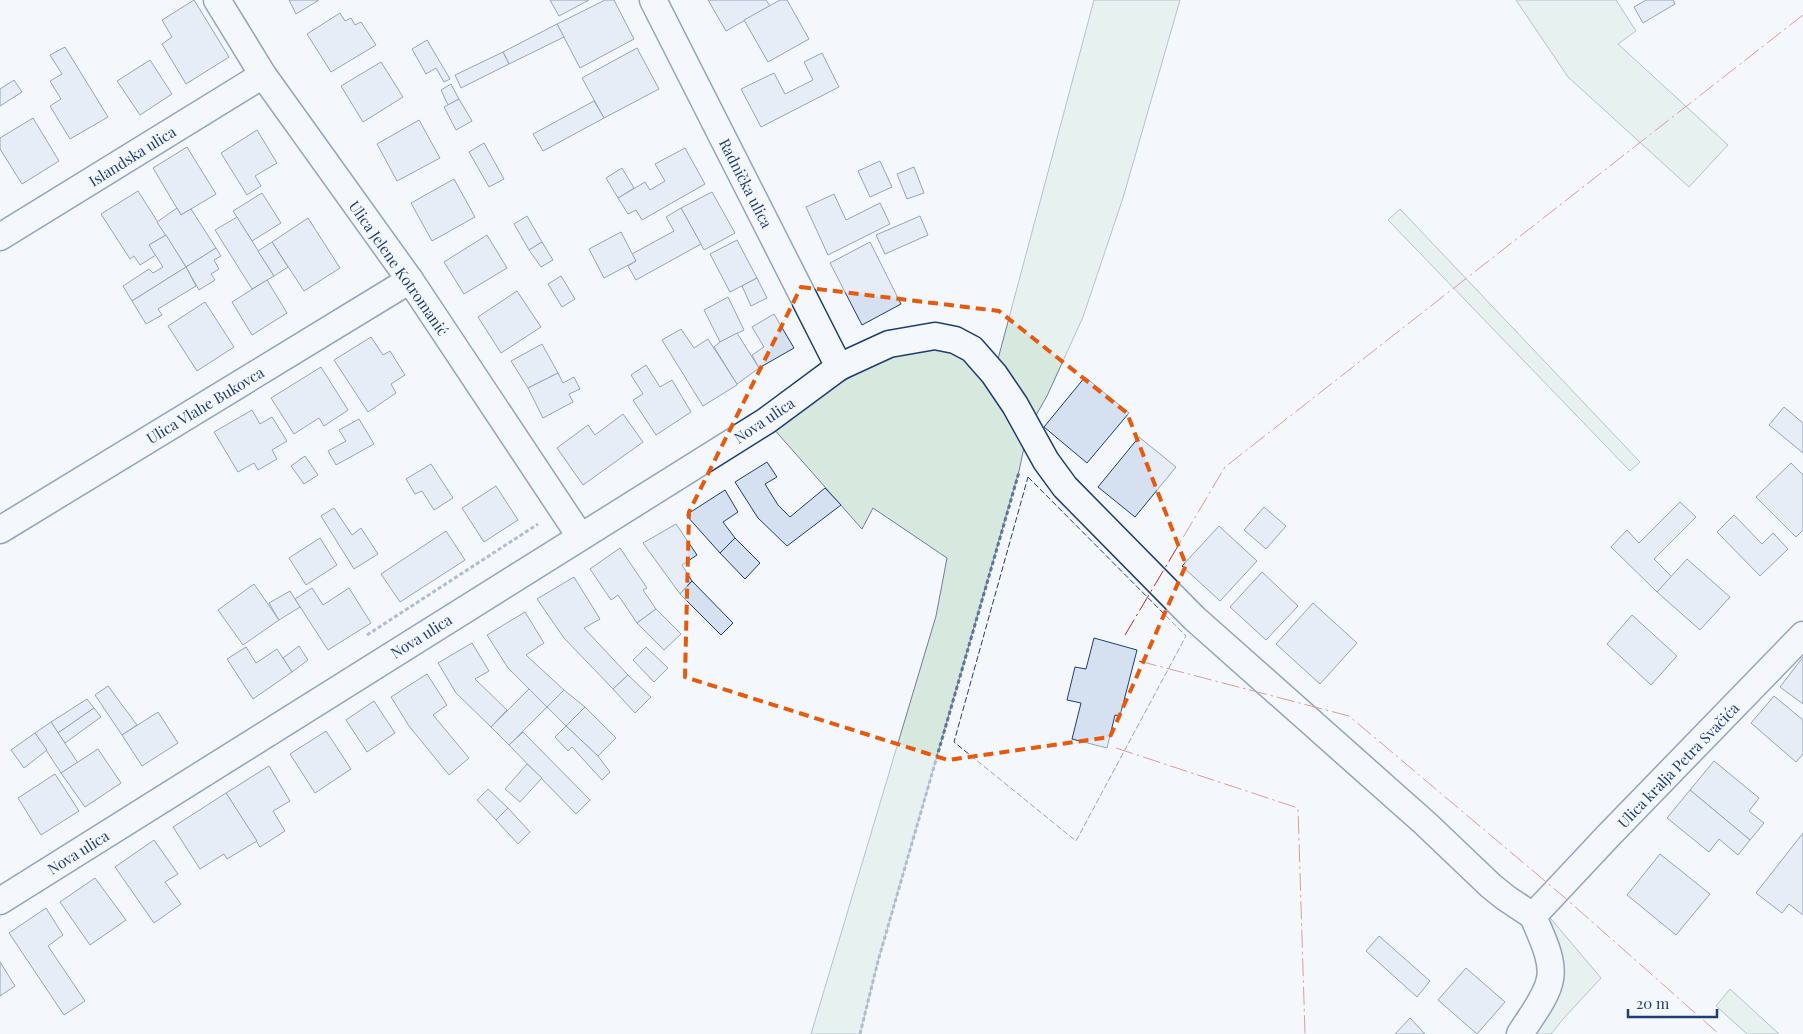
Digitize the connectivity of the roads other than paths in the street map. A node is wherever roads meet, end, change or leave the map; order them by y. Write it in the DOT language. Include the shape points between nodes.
graph roads {
  1 [pos="217,0"];
  2 [pos="654,0"];
  3 [pos="263,75"];
  4 [pos="0,237"];
  5 [pos="410,280"];
  6 [pos="839,367"];
  7 [pos="0,530"];
  8 [pos="580,536"];
  9 [pos="1803,635"];
  10 [pos="0,901"];
  11 [pos="1533,916"];
  12 [pos="1520,1034"];
  1 -- 3 [label="street, Ulica Jelene Kotromanić"];
  2 -- 6 [label="street, Radnička ulica"];
  3 -- 4 [label="street, Islandska ulica"];
  3 -- 5 [label="street, Ulica Jelene Kotromanić"];
  5 -- 7 [label="street, Ulica Vlahe Bukovca"];
  5 -- 8 [label="street, Ulica Jelene Kotromanić"];
  6 -- 8 [label="street, Nova ulica" via="766,420"];
  6 -- 11 [label="street, Nova ulica" via="888,344 935,336 955,340 972,349 1015,405 1046,461 1065,487 1194,618 1491,886"];
  8 -- 10 [label="street, Nova ulica"];
  9 -- 11 [label="street, Ulica kralja Petra Svačića"];
  11 -- 12 [label="street" via="1548,956 1550,978"];
}
